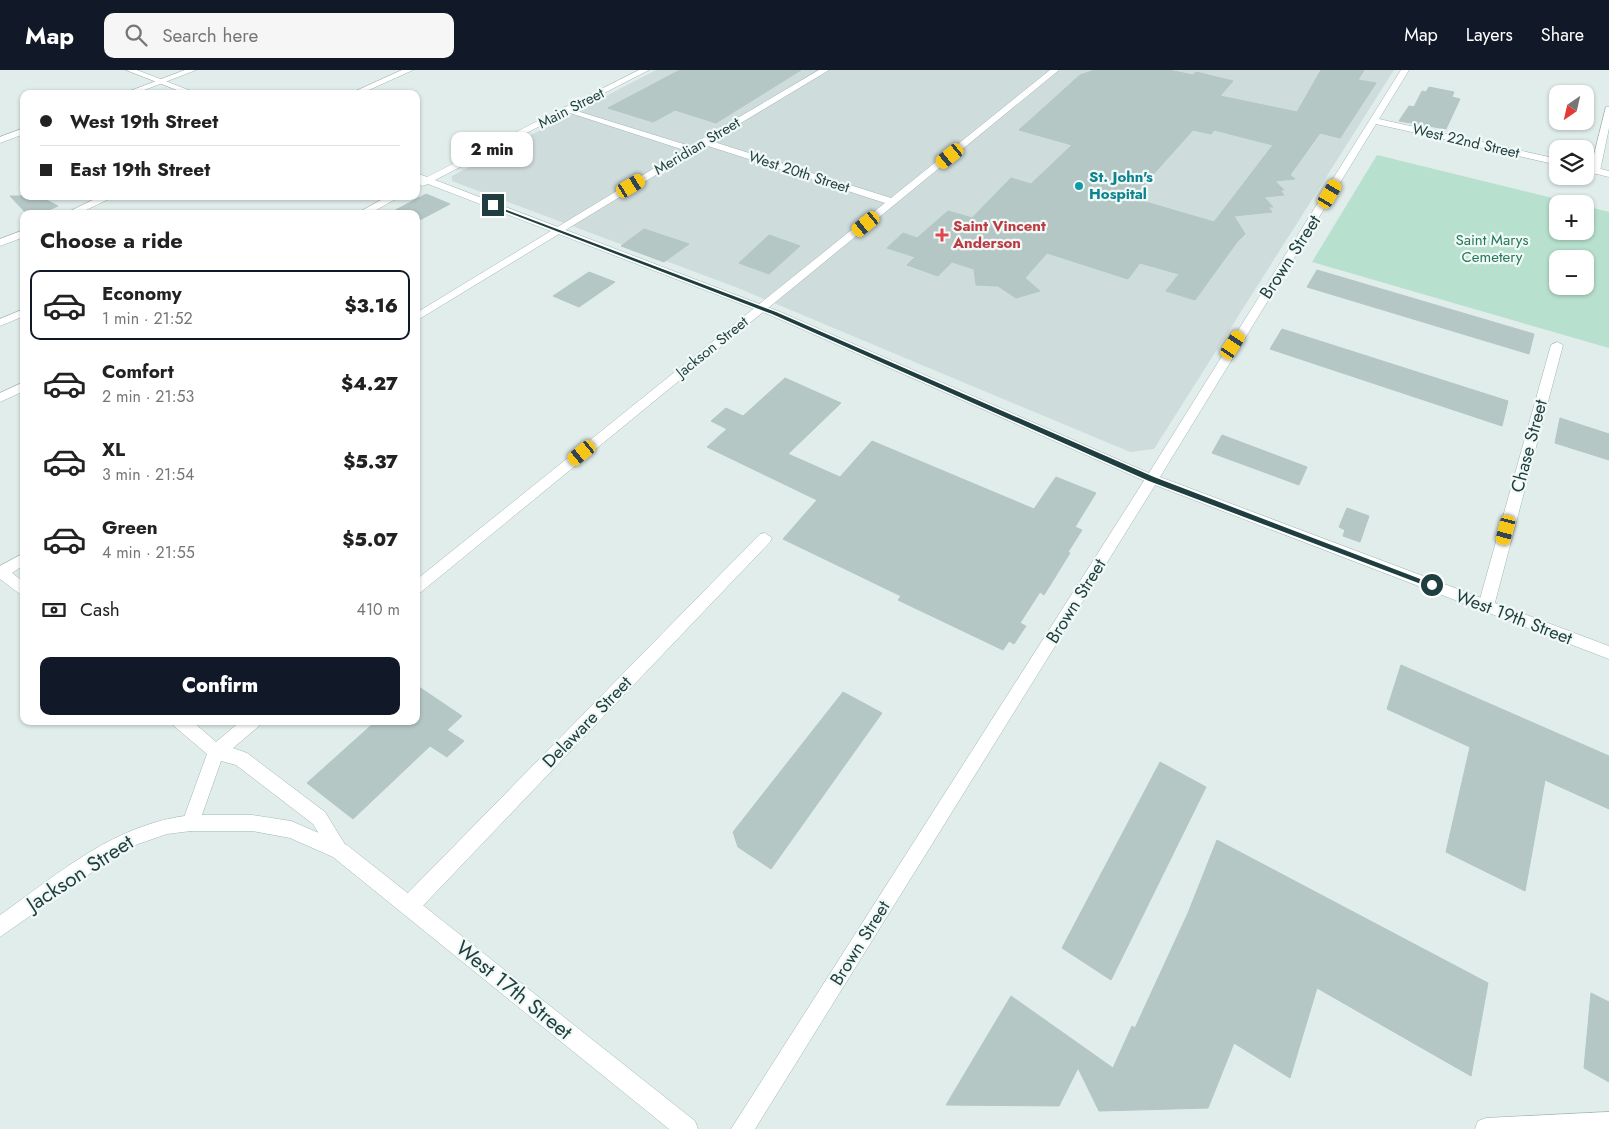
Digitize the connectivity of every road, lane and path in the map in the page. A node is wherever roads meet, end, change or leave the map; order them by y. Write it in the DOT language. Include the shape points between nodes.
graph roads {
  1 [pos="130,70"];
  2 [pos="192,70"];
  3 [pos="409,70"];
  4 [pos="645,70"];
  5 [pos="825,70"];
  6 [pos="1055,70"];
  7 [pos="1405,70"];
  8 [pos="161,81"];
  9 [pos="137,90"];
  10 [pos="185,90"];
  11 [pos="362,90"];
  12 [pos="567,109"];
  13 [pos="1609,109"];
  14 [pos="1374,122"];
  15 [pos="20,132"];
  16 [pos="0,140"];
  17 [pos="705,142"];
  18 [pos="692,150"];
  19 [pos="1549,160"];
  20 [pos="1595,171"];
  21 [pos="1609,174"];
  22 [pos="420,177"];
  23 [pos="428,180"];
  24 [pos="420,184"];
  25 [pos="101,200"];
  26 [pos="388,200"];
  27 [pos="893,202"];
  28 [pos="78,210"];
  29 [pos="369,210"];
  30 [pos="558,230"];
  31 [pos="20,235"];
  32 [pos="0,243"];
  33 [pos="761,308"];
  34 [pos="20,314"];
  35 [pos="420,316"];
  36 [pos="0,323"];
  37 [pos="1557,345"];
  38 [pos="20,388"];
  39 [pos="0,398"];
  40 [pos="1152,479"];
  41 [pos="765,538"];
  42 [pos="20,561"];
  43 [pos="1,573"];
  44 [pos="420,585"];
  45 [pos="20,588"];
  46 [pos="1486,606"];
  47 [pos="1609,653"];
  48 [pos="185,725"];
  49 [pos="249,725"];
  50 [pos="216,752"];
  51 [pos="191,822"];
  52 [pos="340,851"];
  53 [pos="409,906"];
  54 [pos="0,927"];
  55 [pos="1609,1123"];
  56 [pos="687,1129"];
  57 [pos="742,1129"];
  58 [pos="1486,1129"];
  1 -- 8 [label="street"];
  2 -- 8 [label="street"];
  3 -- 11 [label="street"];
  4 -- 12 [label="street, Main Street"];
  5 -- 17 [label="street, Meridian Street"];
  6 -- 27 [label="street, Jackson Street"];
  7 -- 14 [label="street, Brown Street"];
  8 -- 9 [label="street"];
  8 -- 10 [label="street"];
  12 -- 18 [label="street"];
  12 -- 23 [label="street, Main Street"];
  13 -- 20 [label="street"];
  14 -- 19 [label="street, West 22nd Street"];
  14 -- 40 [label="street, Brown Street"];
  15 -- 16 [label="street"];
  17 -- 18 [label="street, Meridian Street"];
  17 -- 27 [label="street, West 20th Street"];
  18 -- 30 [label="street, Meridian Street"];
  20 -- 21 [label="street"];
  22 -- 23 [label="street, West 19th Street"];
  23 -- 24 [label="street, Main Street"];
  23 -- 30 [label="street, West 19th Street"];
  25 -- 28 [label="street"];
  26 -- 29 [label="street"];
  27 -- 33 [label="street, Jackson Street"];
  30 -- 33 [label="street, West 19th Street"];
  30 -- 35 [label="street, Meridian Street"];
  31 -- 32 [label="street"];
  33 -- 40 [label="street, West 19th Street"];
  33 -- 44 [label="street, Jackson Street"];
  34 -- 36 [label="street"];
  37 -- 46 [label="street, Chase Street"];
  38 -- 39 [label="street"];
  40 -- 46 [label="street, West 19th Street"];
  40 -- 57 [label="street, Brown Street"];
  41 -- 53 [label="street, Delaware Street"];
  42 -- 43 [label="street"];
  43 -- 45 [label="street"];
  46 -- 47 [label="street, West 19th Street"];
  48 -- 50 [label="street, West 17th Street"];
  49 -- 50 [label="street"];
  50 -- 51 [label="street"];
  50 -- 52 [label="street, West 17th Street" via="241,758 320,818"];
  51 -- 52 [label="street, West 17th Street" via="252,823 291,830"];
  51 -- 54 [label="street, Jackson Street" via="133,837 101,855"];
  52 -- 53 [label="street, West 17th Street"];
  53 -- 56 [label="street, West 17th Street"];
  55 -- 58 [label="street"];
}
